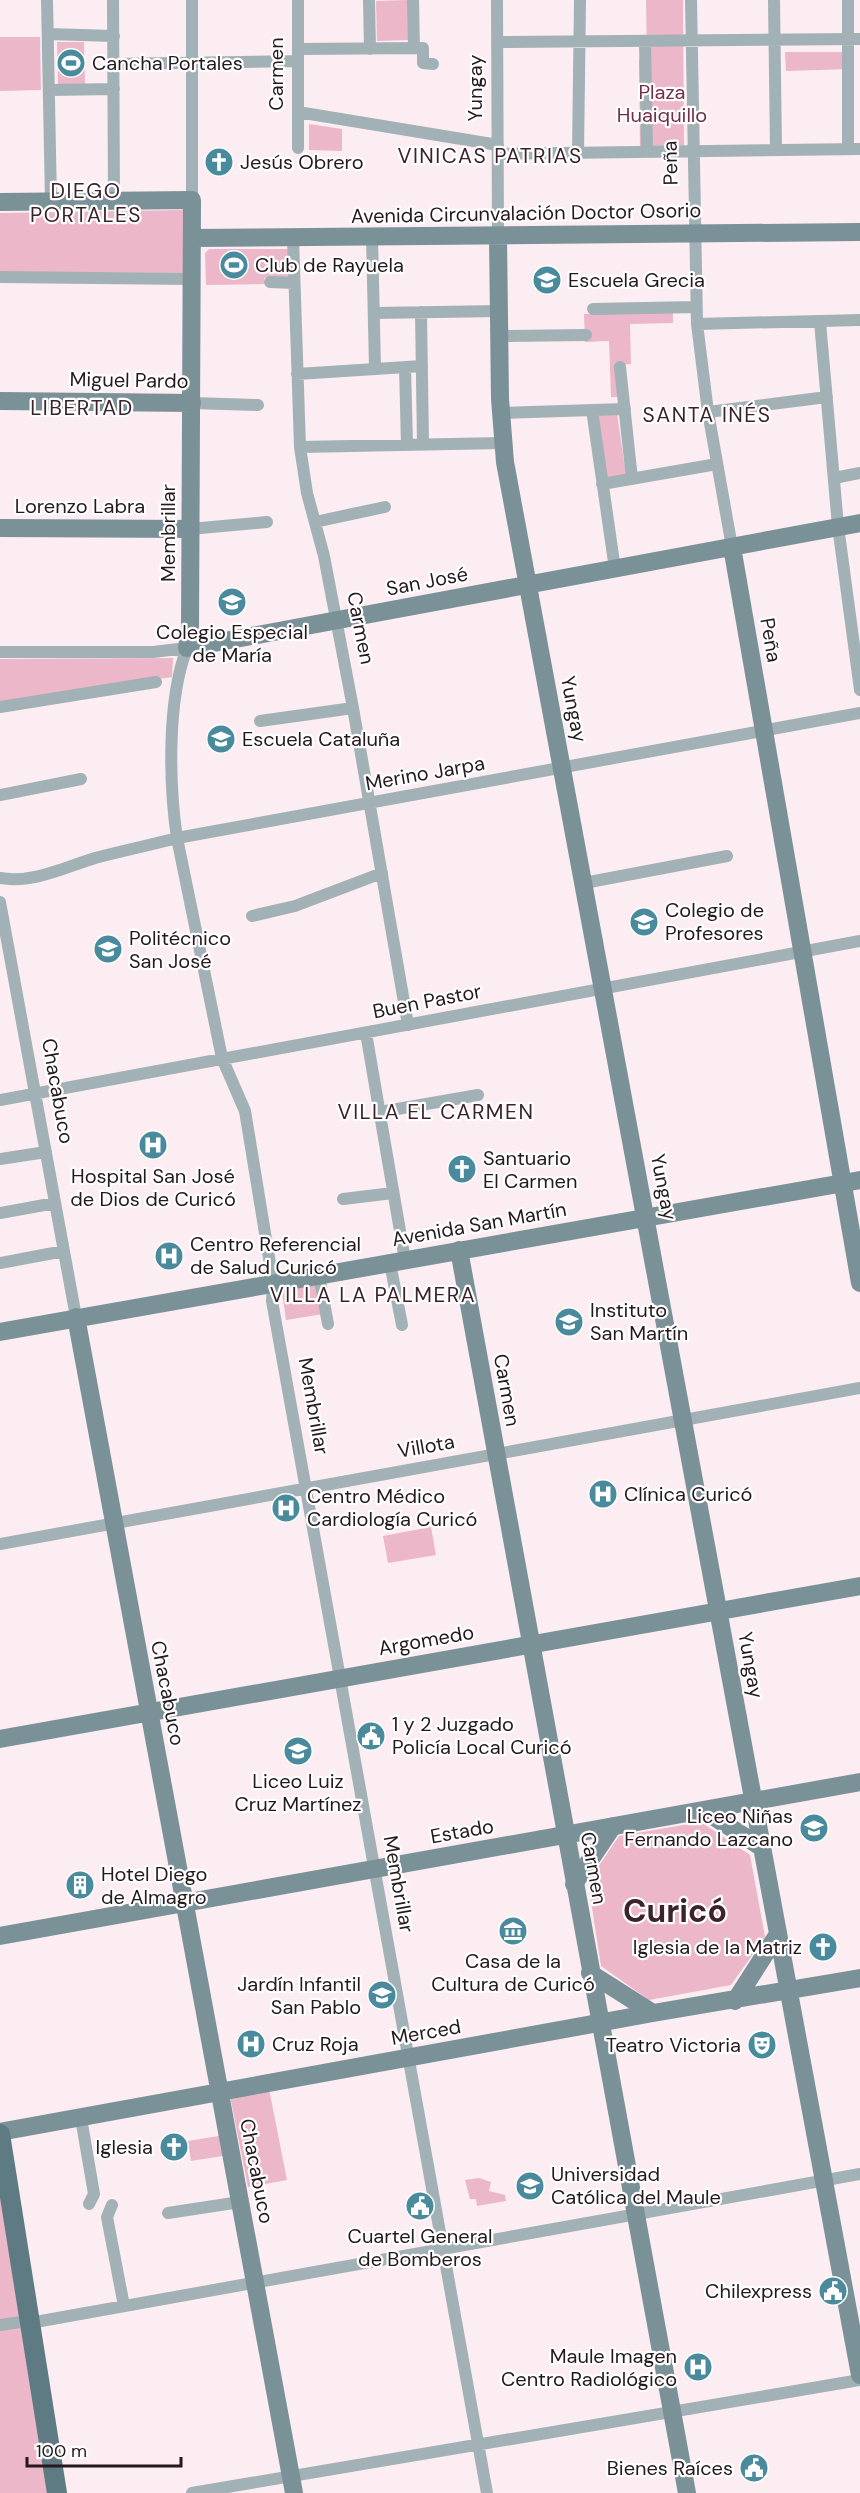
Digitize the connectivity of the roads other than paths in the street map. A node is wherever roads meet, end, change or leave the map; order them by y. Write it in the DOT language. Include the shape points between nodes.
graph roads {
  1 [pos="47,0"];
  2 [pos="113,0"];
  3 [pos="192,0"];
  4 [pos="298,0"];
  5 [pos="369,0"];
  6 [pos="413,0"];
  7 [pos="497,0"];
  8 [pos="580,0"];
  9 [pos="691,0"];
  10 [pos="774,0"];
  11 [pos="848,0"];
  12 [pos="48,34"];
  13 [pos="114,36"];
  14 [pos="854,39"];
  15 [pos="774,40"];
  16 [pos="645,41"];
  17 [pos="691,41"];
  18 [pos="497,42"];
  19 [pos="580,42"];
  20 [pos="414,48"];
  21 [pos="370,49"];
  22 [pos="298,55"];
  23 [pos="192,63"];
  24 [pos="433,63"];
  25 [pos="114,64"];
  26 [pos="114,89"];
  27 [pos="49,90"];
  28 [pos="298,112"];
  29 [pos="298,148"];
  30 [pos="854,149"];
  31 [pos="498,150"];
  32 [pos="776,150"];
  33 [pos="692,151"];
  34 [pos="647,152"];
  35 [pos="578,153"];
  36 [pos="192,200"];
  37 [pos="51,201"];
  38 [pos="114,201"];
  39 [pos="0,202"];
  40 [pos="860,232"];
  41 [pos="694,233"];
  42 [pos="498,236"];
  43 [pos="293,237"];
  44 [pos="372,237"];
  45 [pos="192,238"];
  46 [pos="0,277"];
  47 [pos="192,279"];
  48 [pos="270,282"];
  49 [pos="294,283"];
  50 [pos="696,307"];
  51 [pos="593,309"];
  52 [pos="499,311"];
  53 [pos="421,312"];
  54 [pos="374,313"];
  55 [pos="860,320"];
  56 [pos="820,322"];
  57 [pos="697,324"];
  58 [pos="586,335"];
  59 [pos="499,336"];
  60 [pos="422,366"];
  61 [pos="405,367"];
  62 [pos="620,367"];
  63 [pos="375,368"];
  64 [pos="297,374"];
  65 [pos="827,396"];
  66 [pos="0,401"];
  67 [pos="192,403"];
  68 [pos="258,405"];
  69 [pos="625,409"];
  70 [pos="591,410"];
  71 [pos="708,412"];
  72 [pos="500,413"];
  73 [pos="502,443"];
  74 [pos="423,444"];
  75 [pos="407,445"];
  76 [pos="300,447"];
  77 [pos="717,464"];
  78 [pos="860,473"];
  79 [pos="834,478"];
  80 [pos="632,479"];
  81 [pos="603,484"];
  82 [pos="386,507"];
  83 [pos="267,522"];
  84 [pos="315,522"];
  85 [pos="860,523"];
  86 [pos="838,526"];
  87 [pos="0,528"];
  88 [pos="190,529"];
  89 [pos="732,547"];
  90 [pos="615,568"];
  91 [pos="527,585"];
  92 [pos="337,621"];
  93 [pos="187,648"];
  94 [pos="0,652"];
  95 [pos="156,682"];
  96 [pos="860,690"];
  97 [pos="0,707"];
  98 [pos="353,708"];
  99 [pos="860,713"];
  100 [pos="260,721"];
  101 [pos="764,730"];
  102 [pos="562,768"];
  103 [pos="81,779"];
  104 [pos="0,795"];
  105 [pos="370,803"];
  106 [pos="177,838"];
  107 [pos="727,856"];
  108 [pos="382,873"];
  109 [pos="0,878"];
  110 [pos="584,883"];
  111 [pos="0,902"];
  112 [pos="252,916"];
  113 [pos="860,941"];
  114 [pos="802,951"];
  115 [pos="603,988"];
  116 [pos="408,1025"];
  117 [pos="366,1032"];
  118 [pos="222,1058"];
  119 [pos="35,1094"];
  120 [pos="478,1095"];
  121 [pos="0,1100"];
  122 [pos="380,1112"];
  123 [pos="46,1152"];
  124 [pos="0,1160"];
  125 [pos="851,1182"];
  126 [pos="393,1193"];
  127 [pos="343,1199"];
  128 [pos="55,1203"];
  129 [pos="0,1213"];
  130 [pos="647,1218"];
  131 [pos="459,1250"];
  132 [pos="64,1251"];
  133 [pos="397,1261"];
  134 [pos="0,1263"];
  135 [pos="319,1275"];
  136 [pos="273,1282"];
  137 [pos="860,1283"];
  138 [pos="76,1317"];
  139 [pos="328,1324"];
  140 [pos="402,1325"];
  141 [pos="0,1332"];
  142 [pos="860,1388"];
  143 [pos="683,1420"];
  144 [pos="495,1453"];
  145 [pos="305,1487"];
  146 [pos="114,1523"];
  147 [pos="0,1544"];
  148 [pos="860,1586"];
  149 [pos="718,1611"];
  150 [pos="530,1645"];
  151 [pos="339,1679"];
  152 [pos="149,1712"];
  153 [pos="0,1739"];
  154 [pos="860,1782"];
  155 [pos="753,1801"];
  156 [pos="703,1810"];
  157 [pos="613,1826"];
  158 [pos="565,1835"];
  159 [pos="761,1847"];
  160 [pos="373,1869"];
  161 [pos="574,1884"];
  162 [pos="184,1903"];
  163 [pos="778,1934"];
  164 [pos="0,1936"];
  165 [pos="590,1973"];
  166 [pos="860,1978"];
  167 [pos="788,1991"];
  168 [pos="735,2001"];
  169 [pos="653,2013"];
  170 [pos="600,2024"];
  171 [pos="408,2058"];
  172 [pos="220,2092"];
  173 [pos="81,2118"];
  174 [pos="0,2133"];
  175 [pos="860,2175"];
  176 [pos="824,2181"];
  177 [pos="240,2202"];
  178 [pos="89,2204"];
  179 [pos="112,2205"];
  180 [pos="168,2213"];
  181 [pos="635,2215"];
  182 [pos="443,2249"];
  183 [pos="255,2283"];
  184 [pos="124,2306"];
  185 [pos="30,2323"];
  186 [pos="0,2325"];
  187 [pos="860,2375"];
  188 [pos="860,2380"];
  189 [pos="672,2411"];
  190 [pos="478,2443"];
  191 [pos="293,2485"];
  192 [pos="57,2493"];
  193 [pos="192,2493"];
  194 [pos="487,2493"];
  195 [pos="687,2493"];
  1 -- 12 [label="street"];
  2 -- 13 [label="street"];
  3 -- 23 [label="street, Membrillar"];
  4 -- 22 [label="street, Carmen"];
  5 -- 21 [label="street"];
  6 -- 20 [label="street"];
  7 -- 18 [label="street, Yungay"];
  8 -- 19 [label="street"];
  9 -- 17 [label="street, Peña"];
  10 -- 15 [label="street"];
  11 -- 14 [label="street"];
  12 -- 13 [label="street"];
  12 -- 27 [label="street"];
  13 -- 25 [label="street"];
  14 -- 15 [label="street"];
  14 -- 30 [label="street"];
  15 -- 17 [label="street"];
  15 -- 32 [label="street"];
  16 -- 17 [label="street"];
  16 -- 19 [label="street"];
  16 -- 34 [label="street"];
  17 -- 33 [label="street, Peña"];
  18 -- 19 [label="street"];
  18 -- 31 [label="street, Yungay"];
  19 -- 35 [label="street"];
  20 -- 21 [label="street"];
  20 -- 24 [label="street" via="423,48 423,63"];
  21 -- 22 [label="street"];
  22 -- 23 [label="street"];
  22 -- 28 [label="street, Carmen"];
  23 -- 25 [label="street"];
  23 -- 36 [label="street, Membrillar"];
  25 -- 26 [label="street"];
  26 -- 27 [label="street"];
  26 -- 38 [label="street"];
  27 -- 37 [label="street"];
  28 -- 29 [label="street, Carmen"];
  28 -- 31 [label="street"];
  30 -- 32 [label="street"];
  31 -- 35 [label="street"];
  31 -- 42 [label="street, Yungay"];
  32 -- 33 [label="street"];
  33 -- 34 [label="street"];
  33 -- 41 [label="street, Peña"];
  34 -- 35 [label="street"];
  36 -- 38 [label="street"];
  36 -- 45 [label="street, Membrillar"];
  37 -- 38 [label="street"];
  37 -- 39 [label="street"];
  40 -- 41 [label="street, Avenida Circunvalación Doctor Osorio"];
  41 -- 42 [label="street, Avenida Circunvalación Doctor Osorio"];
  41 -- 50 [label="street, Peña"];
  42 -- 44 [label="street, Avenida Circunvalación Doctor Osorio"];
  42 -- 52 [label="street, Yungay"];
  43 -- 44 [label="street, Avenida Circunvalación Doctor Osorio"];
  43 -- 45 [label="street, Avenida Circunvalación Doctor Osorio"];
  43 -- 49 [label="street, Carmen"];
  44 -- 54 [label="street"];
  45 -- 47 [label="street, Membrillar"];
  46 -- 47 [label="street"];
  47 -- 67 [label="street, Membrillar"];
  48 -- 49 [label="street"];
  49 -- 64 [label="street, Carmen"];
  50 -- 51 [label="street"];
  50 -- 57 [label="street, Peña"];
  52 -- 53 [label="street"];
  52 -- 59 [label="street, Yungay"];
  53 -- 54 [label="street"];
  53 -- 60 [label="street"];
  54 -- 63 [label="street"];
  55 -- 56 [label="street"];
  56 -- 57 [label="street"];
  56 -- 65 [label="street"];
  57 -- 71 [label="street, Peña"];
  58 -- 59 [label="street"];
  59 -- 72 [label="street, Yungay"];
  60 -- 61 [label="street"];
  60 -- 74 [label="street"];
  61 -- 63 [label="street"];
  61 -- 75 [label="street"];
  62 -- 69 [label="street"];
  63 -- 64 [label="street"];
  64 -- 76 [label="street, Carmen"];
  65 -- 71 [label="street"];
  65 -- 79 [label="street"];
  66 -- 67 [label="street, Miguel Pardo"];
  67 -- 68 [label="street, Miguel Pardo"];
  67 -- 88 [label="street, Membrillar"];
  69 -- 70 [label="street"];
  69 -- 80 [label="street"];
  70 -- 72 [label="street"];
  70 -- 81 [label="street"];
  71 -- 77 [label="street, Peña"];
  72 -- 73 [label="street, Yungay"];
  73 -- 74 [label="street"];
  73 -- 91 [label="street, Yungay"];
  74 -- 75 [label="street"];
  75 -- 76 [label="street"];
  76 -- 84 [label="street, Carmen"];
  77 -- 80 [label="street"];
  77 -- 89 [label="street, Peña"];
  78 -- 79 [label="street"];
  79 -- 86 [label="street"];
  80 -- 81 [label="street"];
  81 -- 90 [label="street"];
  82 -- 84 [label="street"];
  83 -- 88 [label="street, Lorenzo Labra"];
  84 -- 92 [label="street, Carmen"];
  85 -- 86 [label="street, San José"];
  86 -- 89 [label="street, San José"];
  86 -- 96 [label="street"];
  87 -- 88 [label="street, Lorenzo Labra"];
  88 -- 93 [label="street, Membrillar"];
  89 -- 90 [label="street, San José"];
  89 -- 101 [label="street, Peña"];
  90 -- 91 [label="street, San José"];
  91 -- 92 [label="street, San José"];
  91 -- 102 [label="street, Yungay"];
  92 -- 93 [label="street, San José"];
  92 -- 98 [label="street, Carmen"];
  93 -- 94 [label="street, San José"];
  93 -- 106 [label="street, Membrillar" via="177,675 171,760"];
  95 -- 97 [label="street"];
  98 -- 100 [label="street"];
  98 -- 105 [label="street, Carmen"];
  99 -- 101 [label="street, Merino Jarpa"];
  101 -- 102 [label="street, Merino Jarpa"];
  101 -- 114 [label="street, Peña"];
  102 -- 105 [label="street, Merino Jarpa"];
  102 -- 110 [label="street, Yungay"];
  103 -- 104 [label="street"];
  105 -- 106 [label="street, Merino Jarpa"];
  105 -- 108 [label="street, Carmen"];
  106 -- 109 [label="street, Merino Jarpa" via="48,873 20,879"];
  106 -- 118 [label="street, Membrillar"];
  107 -- 110 [label="street"];
  108 -- 112 [label="street" via="295,906"];
  108 -- 116 [label="street, Carmen"];
  110 -- 115 [label="street, Yungay"];
  111 -- 119 [label="street, Chacabuco"];
  113 -- 114 [label="street, Buen Pastor"];
  114 -- 115 [label="street, Buen Pastor"];
  114 -- 125 [label="street, Peña"];
  115 -- 116 [label="street, Buen Pastor"];
  115 -- 130 [label="street, Yungay"];
  116 -- 117 [label="street, Buen Pastor"];
  117 -- 118 [label="street, Buen Pastor"];
  117 -- 122 [label="street"];
  118 -- 119 [label="street, Buen Pastor"];
  118 -- 136 [label="street, Membrillar" via="245,1111"];
  119 -- 121 [label="street, Buen Pastor"];
  119 -- 123 [label="street, Chacabuco"];
  120 -- 122 [label="street"];
  122 -- 126 [label="street"];
  123 -- 124 [label="street"];
  123 -- 128 [label="street, Chacabuco"];
  125 -- 130 [label="street, Avenida San Martín"];
  125 -- 137 [label="street, Peña"];
  126 -- 127 [label="street"];
  126 -- 133 [label="street"];
  128 -- 129 [label="street"];
  128 -- 132 [label="street, Chacabuco"];
  130 -- 131 [label="street, Avenida San Martín"];
  130 -- 143 [label="street, Yungay"];
  131 -- 133 [label="street, Avenida San Martín"];
  131 -- 144 [label="street, Carmen"];
  132 -- 134 [label="street"];
  132 -- 138 [label="street, Chacabuco"];
  133 -- 135 [label="street, Avenida San Martín"];
  133 -- 140 [label="street"];
  135 -- 136 [label="street, Avenida San Martín"];
  135 -- 139 [label="street"];
  136 -- 138 [label="street, Avenida San Martín"];
  136 -- 145 [label="street, Membrillar" via="271,1295"];
  138 -- 141 [label="street, Avenida San Martín"];
  138 -- 146 [label="street, Chacabuco"];
  142 -- 143 [label="street, Villota"];
  143 -- 144 [label="street, Villota"];
  143 -- 149 [label="street, Yungay"];
  144 -- 145 [label="street, Villota"];
  144 -- 150 [label="street, Carmen"];
  145 -- 146 [label="street, Villota"];
  145 -- 151 [label="street, Membrillar"];
  146 -- 147 [label="street, Villota"];
  146 -- 152 [label="street, Chacabuco"];
  148 -- 149 [label="street, Argomedo"];
  149 -- 150 [label="street, Argomedo"];
  149 -- 155 [label="street, Yungay"];
  150 -- 151 [label="street, Argomedo"];
  150 -- 158 [label="street, Carmen"];
  151 -- 152 [label="street, Argomedo"];
  151 -- 160 [label="street, Membrillar"];
  152 -- 153 [label="street, Argomedo"];
  152 -- 162 [label="street, Chacabuco"];
  154 -- 155 [label="street, Estado"];
  155 -- 156 [label="street, Estado"];
  155 -- 159 [label="street, Yungay"];
  156 -- 157 [label="street, Estado"];
  156 -- 159 [label="street"];
  157 -- 158 [label="street, Estado"];
  157 -- 161 [label="street"];
  158 -- 160 [label="street, Estado"];
  158 -- 161 [label="street, Carmen"];
  159 -- 163 [label="street, Yungay"];
  160 -- 162 [label="street, Estado"];
  160 -- 171 [label="street, Membrillar"];
  161 -- 165 [label="street, Carmen"];
  162 -- 164 [label="street, Estado"];
  162 -- 172 [label="street, Chacabuco"];
  163 -- 167 [label="street, Yungay"];
  163 -- 168 [label="street"];
  165 -- 169 [label="street"];
  165 -- 170 [label="street, Carmen"];
  166 -- 167 [label="street, Merced"];
  167 -- 168 [label="street, Merced"];
  167 -- 176 [label="street, Yungay"];
  168 -- 169 [label="street, Merced"];
  169 -- 170 [label="street, Merced"];
  170 -- 171 [label="street, Merced"];
  170 -- 181 [label="street, Carmen"];
  171 -- 172 [label="street, Merced"];
  171 -- 182 [label="street, Membrillar"];
  172 -- 173 [label="street, Merced"];
  172 -- 177 [label="street, Chacabuco"];
  173 -- 174 [label="street, Merced"];
  173 -- 178 [label="street" via="94,2194"];
  174 -- 185 [label="main road"];
  175 -- 176 [label="street"];
  176 -- 181 [label="street"];
  176 -- 187 [label="street, Yungay"];
  177 -- 180 [label="street"];
  177 -- 183 [label="street, Chacabuco"];
  179 -- 184 [label="street" via="107,2217"];
  181 -- 182 [label="street"];
  181 -- 189 [label="street, Carmen"];
  182 -- 183 [label="street"];
  182 -- 190 [label="street, Membrillar"];
  183 -- 184 [label="street"];
  183 -- 191 [label="street, Chacabuco"];
  184 -- 185 [label="street"];
  185 -- 186 [label="street"];
  185 -- 192 [label="main road"];
  188 -- 189 [label="street"];
  189 -- 190 [label="street"];
  189 -- 195 [label="street, Carmen"];
  190 -- 191 [label="street"];
  190 -- 194 [label="street, Membrillar"];
  191 -- 193 [label="street"];
}
